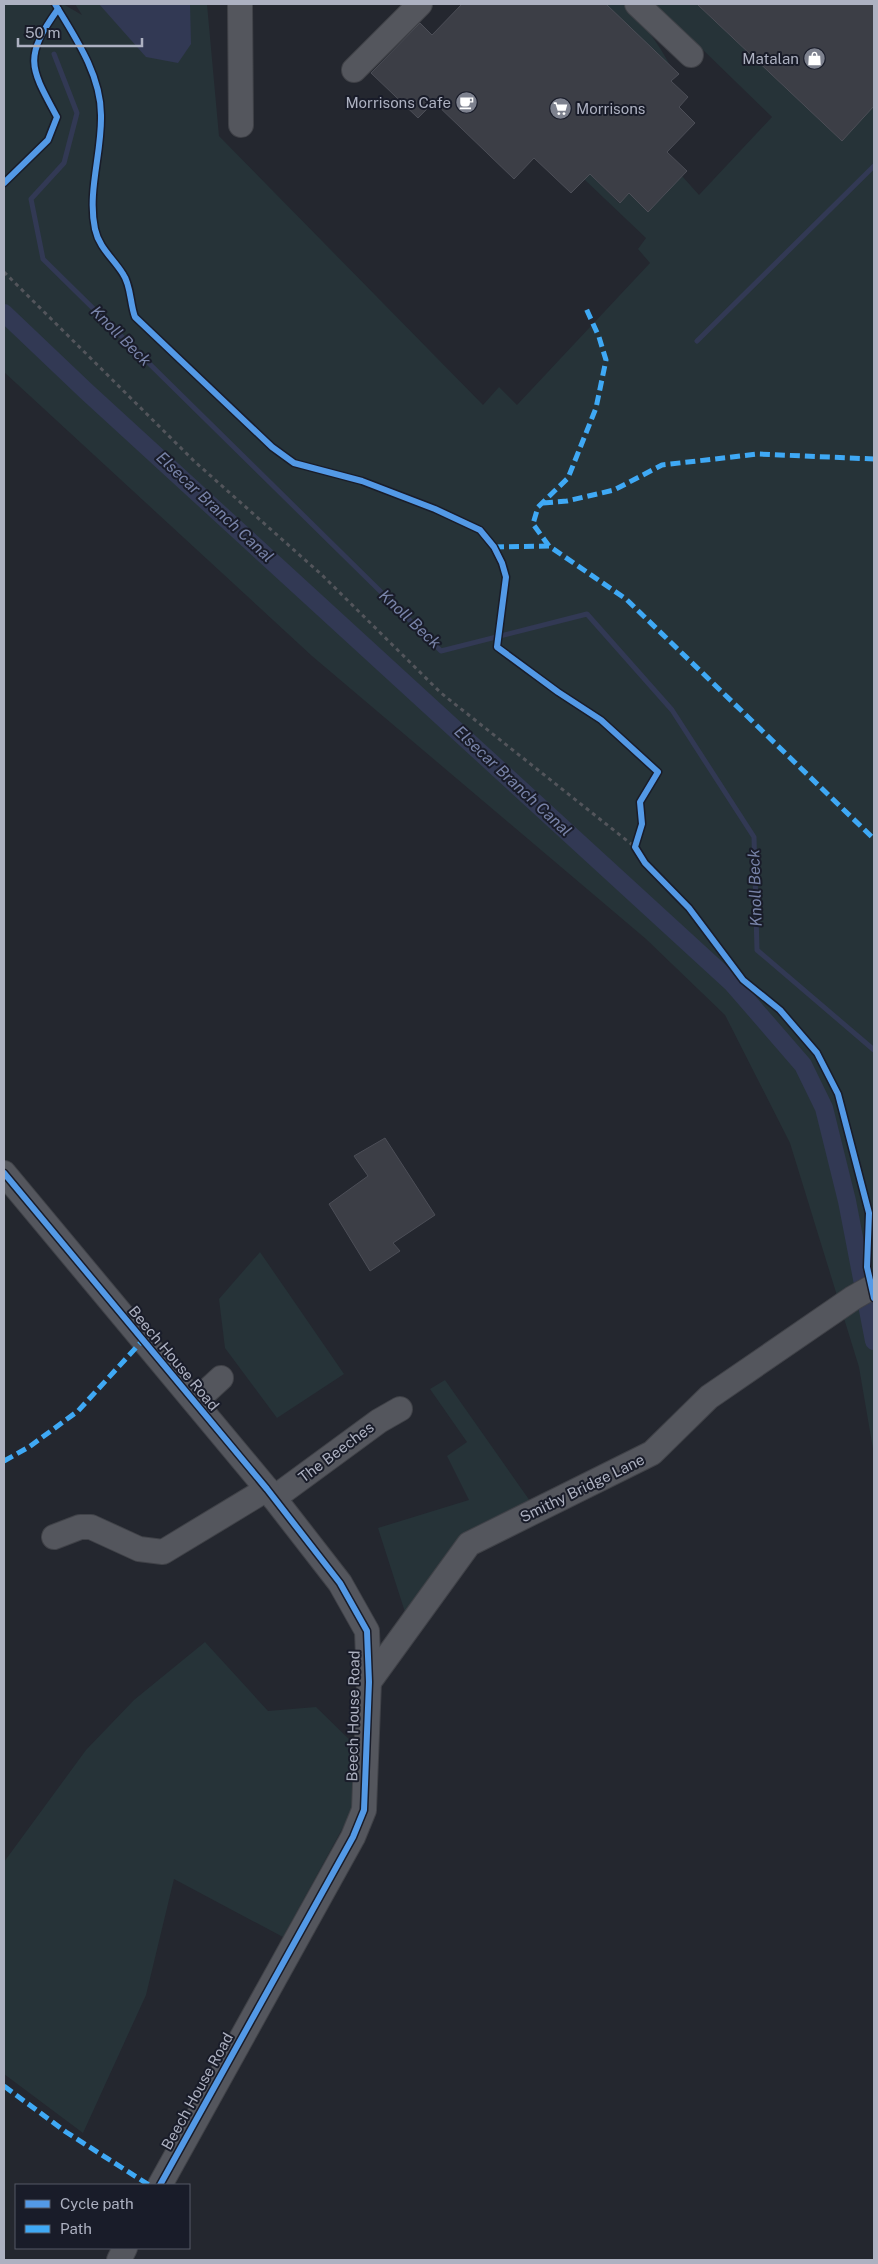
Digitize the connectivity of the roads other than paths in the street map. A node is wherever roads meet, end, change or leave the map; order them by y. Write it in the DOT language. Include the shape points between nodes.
graph roads {
  1 [pos="240,4"];
  2 [pos="420,4"];
  3 [pos="637,4"];
  4 [pos="692,56"];
  5 [pos="354,70"];
  6 [pos="240,125"];
  7 [pos="4,1173"];
  8 [pos="874,1286"];
  9 [pos="221,1378"];
  10 [pos="195,1402"];
  11 [pos="400,1409"];
  12 [pos="271,1494"];
  13 [pos="54,1537"];
  14 [pos="369,1682"];
  15 [pos="161,2184"];
  16 [pos="125,2249"];
  17 [pos="119,2260"];
  1 -- 6 [label="street"];
  2 -- 5 [label="street"];
  3 -- 4 [label="street"];
  7 -- 10 [label="street, Beech House Road"];
  8 -- 14 [label="street, Smithy Bridge Lane" via="708,1397 652,1453 469,1544"];
  9 -- 10 [label="street"];
  10 -- 12 [label="street, Beech House Road"];
  11 -- 12 [label="street, The Beeches"];
  12 -- 13 [label="street, The Beeches" via="163,1552 139,1549 80,1526"];
  12 -- 14 [label="street, Beech House Road" via="340,1583 367,1631"];
  14 -- 15 [label="street, Beech House Road" via="364,1810 353,1838"];
  16 -- 17 [label="street"];
}
